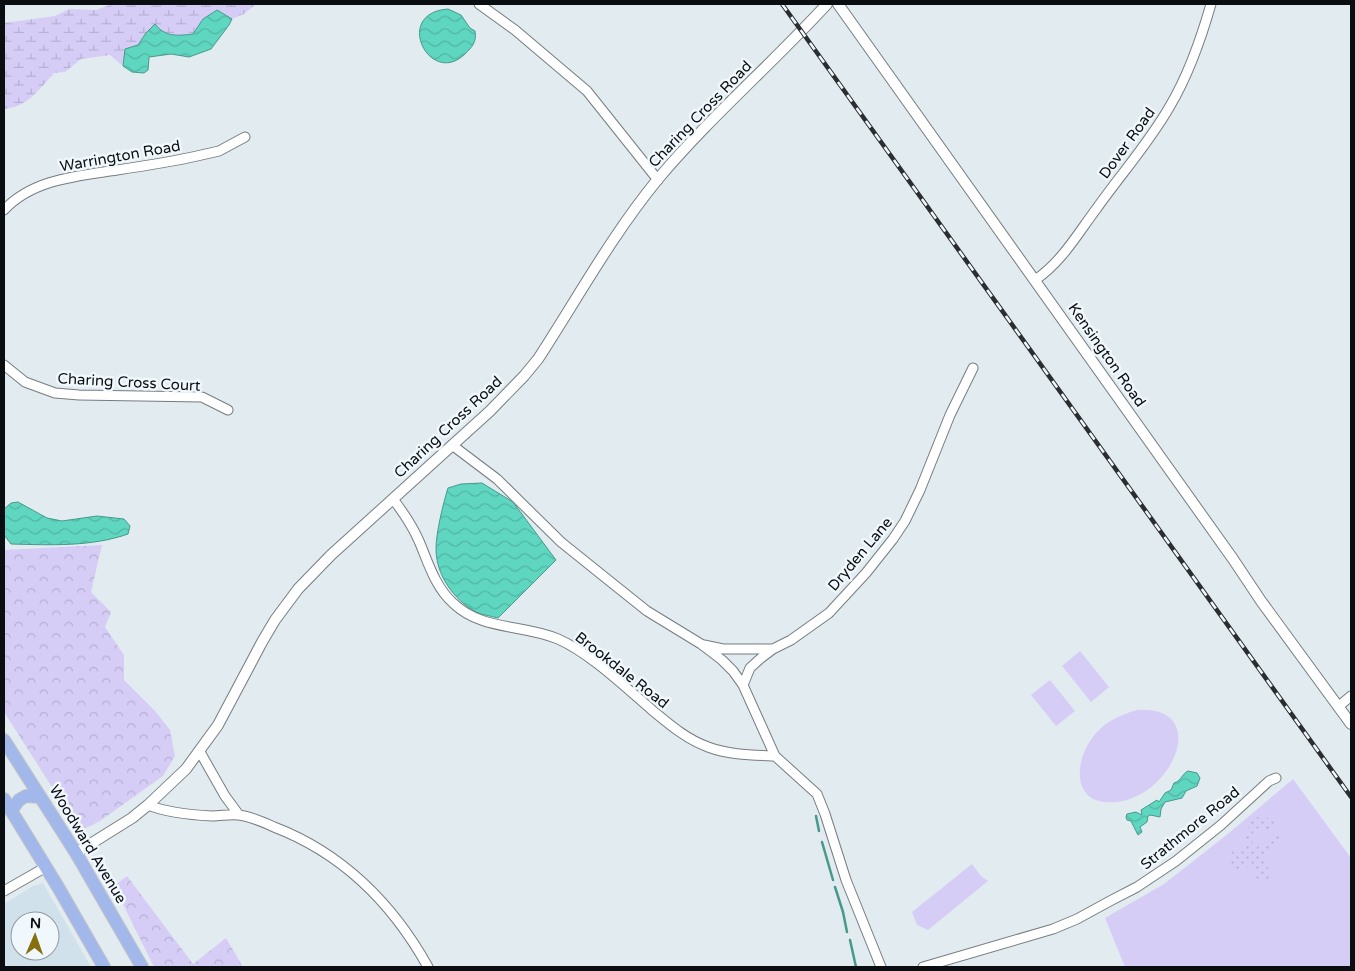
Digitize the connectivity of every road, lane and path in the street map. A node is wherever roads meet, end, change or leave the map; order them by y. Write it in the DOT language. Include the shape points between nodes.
graph roads {
  1 [pos="479,4"];
  2 [pos="827,4"];
  3 [pos="838,4"];
  4 [pos="1211,4"];
  5 [pos="244,137"];
  6 [pos="658,180"];
  7 [pos="4,210"];
  8 [pos="1035,280"];
  9 [pos="4,365"];
  10 [pos="973,368"];
  11 [pos="228,410"];
  12 [pos="452,445"];
  13 [pos="392,499"];
  14 [pos="702,644"];
  15 [pos="773,649"];
  16 [pos="743,685"];
  17 [pos="1351,696"];
  18 [pos="1339,706"];
  19 [pos="1351,724"];
  20 [pos="4,740"];
  21 [pos="200,752"];
  22 [pos="775,756"];
  23 [pos="1276,778"];
  24 [pos="40,797"];
  25 [pos="4,799"];
  26 [pos="148,805"];
  27 [pos="12,811"];
  28 [pos="239,815"];
  29 [pos="76,853"];
  30 [pos="46,867"];
  31 [pos="4,892"];
  32 [pos="104,967"];
  33 [pos="142,967"];
  34 [pos="428,967"];
  35 [pos="881,967"];
  36 [pos="923,967"];
  1 -- 6 [label="street" via="587,91"];
  2 -- 6 [label="street, Charing Cross Road"];
  3 -- 8 [label="street, Kensington Road"];
  4 -- 8 [label="street, Dover Road" via="1187,73 1165,116 1069,247 1049,270"];
  5 -- 7 [label="street, Warrington Road" via="219,151 204,155 48,182 24,194"];
  6 -- 12 [label="street, Charing Cross Road" via="618,232 538,359 507,394"];
  8 -- 18 [label="street, Kensington Road" via="1260,601"];
  9 -- 11 [label="street, Charing Cross Court" via="25,382 55,393 202,397"];
  10 -- 15 [label="street, Dryden Lane" via="906,521 828,613"];
  12 -- 13 [label="street, Charing Cross Road"];
  12 -- 14 [label="street" via="497,479 554,535 647,611"];
  13 -- 21 [label="street, Charing Cross Road" via="331,554 286,605"];
  13 -- 22 [label="street, Brookdale Road" via="418,539 439,586 464,613 497,625 546,635 569,645 670,725 697,742 735,754"];
  14 -- 15 [label="street, Dryden Lane" via="723,648"];
  14 -- 16 [label="street" via="722,660"];
  15 -- 16 [label="street, Dryden Lane" via="750,668"];
  16 -- 22 [label="street"];
  17 -- 18 [label="street"];
  18 -- 19 [label="street, Kensington Road"];
  20 -- 24 [label="main road, Woodward Avenue"];
  21 -- 26 [label="street, Charing Cross Road"];
  21 -- 28 [label="street"];
  22 -- 35 [label="street" via="817,794 846,880"];
  23 -- 36 [label="street, Strathmore Road" via="1176,861 1077,919"];
  24 -- 27 [label="main road" via="26,796"];
  24 -- 29 [label="main road, Woodward Avenue"];
  25 -- 27 [label="main road"];
  26 -- 28 [label="street" via="163,811 210,816"];
  26 -- 29 [label="street, Charing Cross Road"];
  27 -- 30 [label="main road"];
  28 -- 34 [label="street" via="308,841 342,865 390,910"];
  29 -- 33 [label="main road, Woodward Avenue"];
  30 -- 31 [label="street"];
  30 -- 32 [label="main road"];
}
